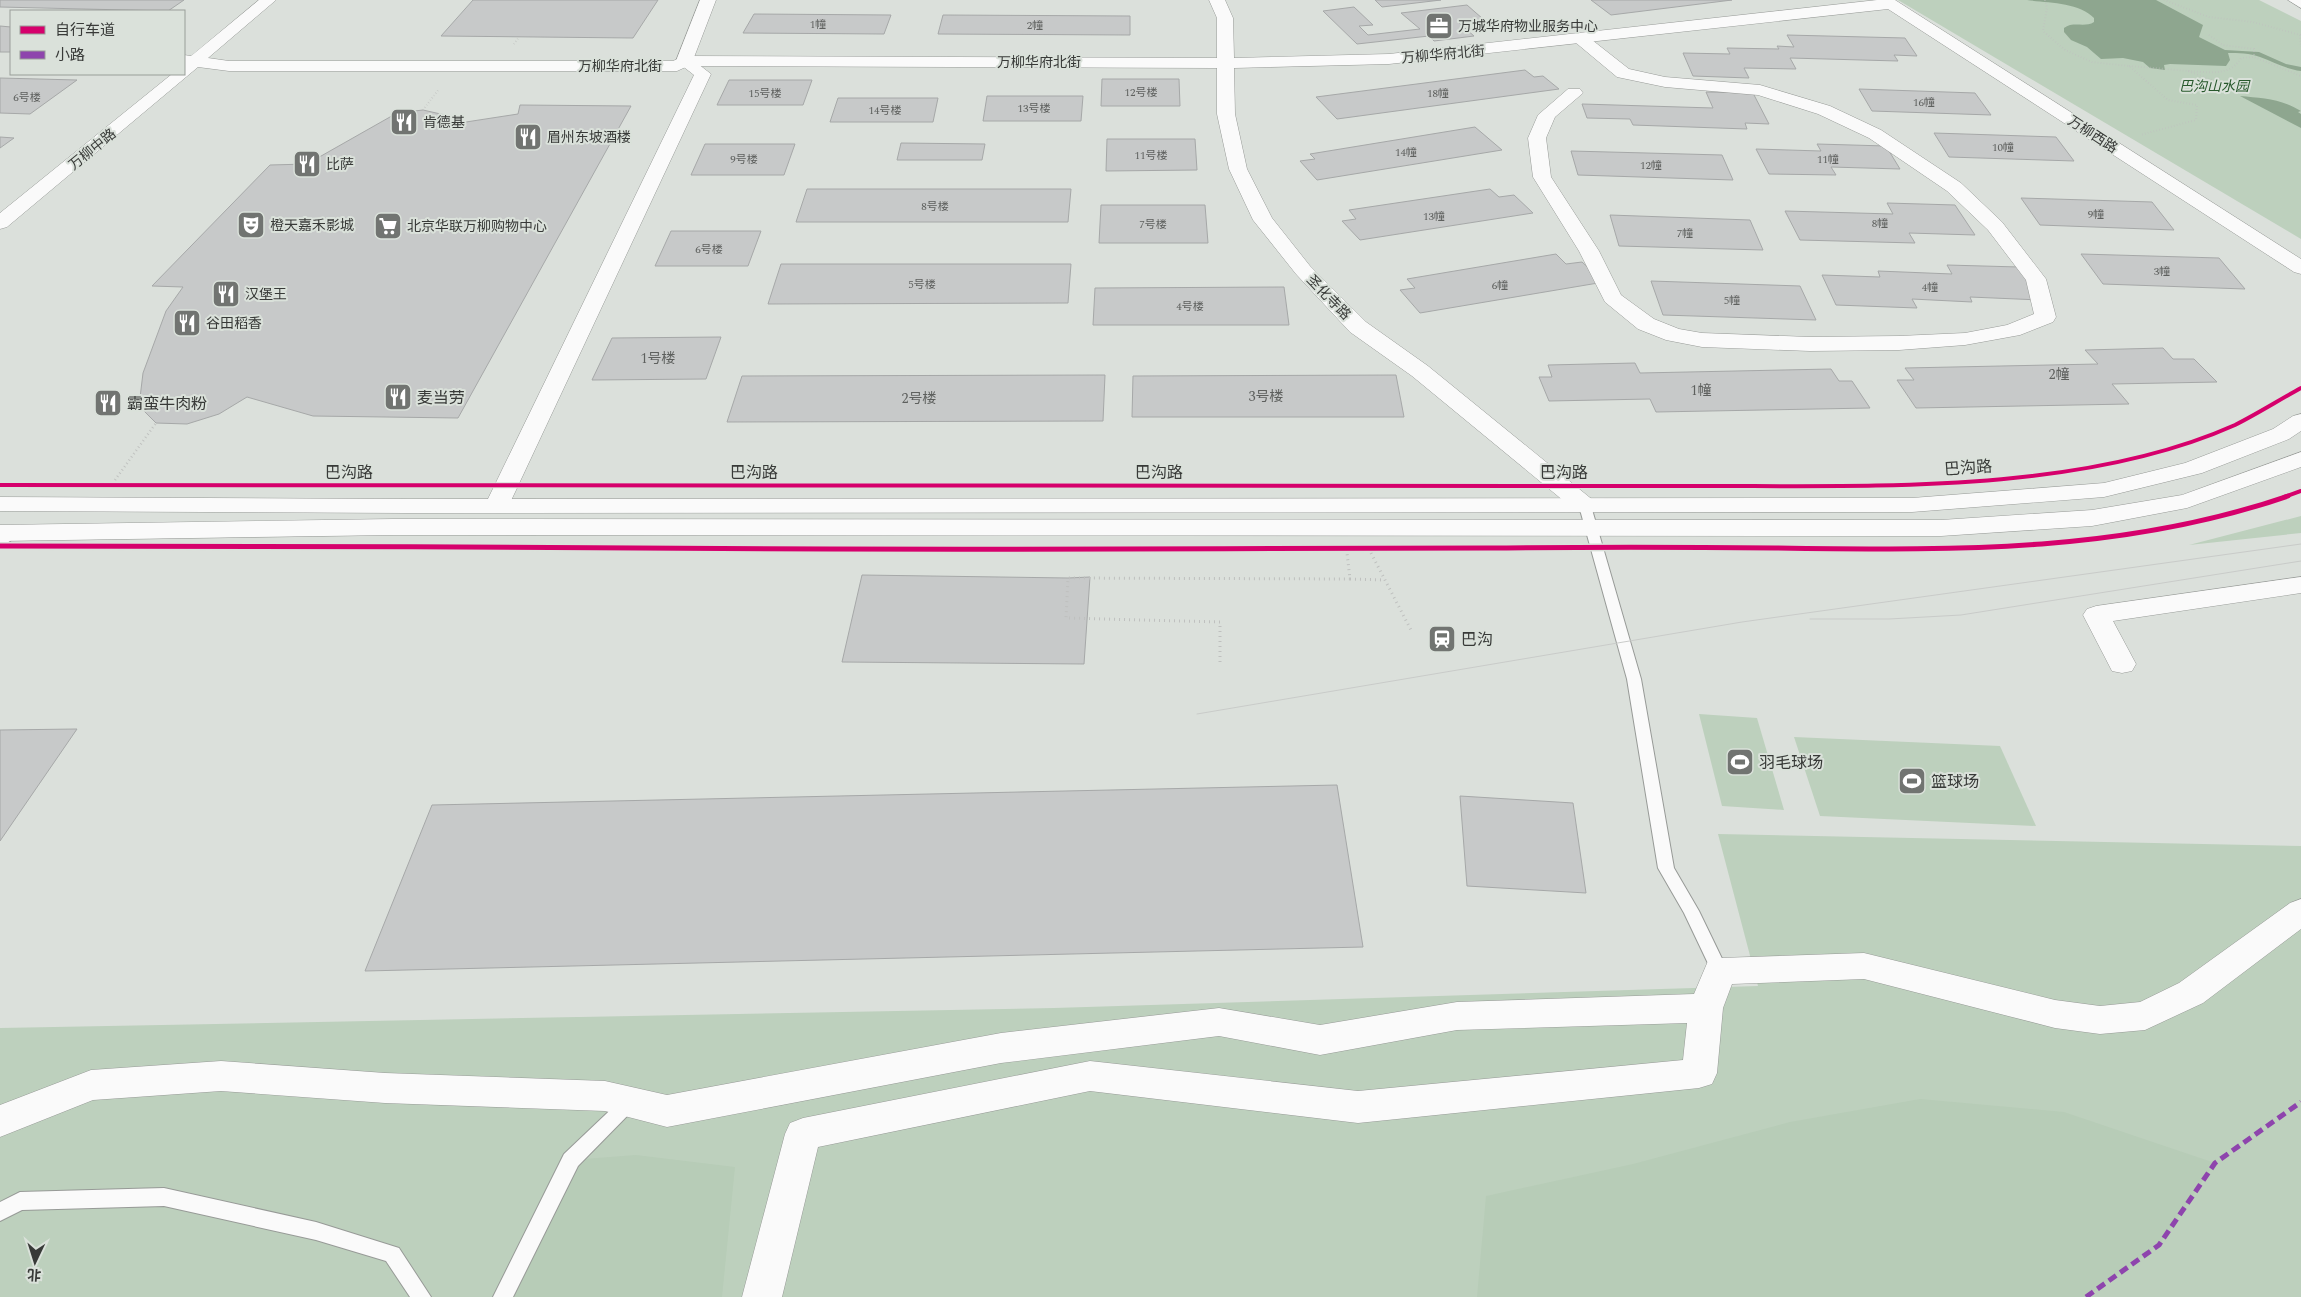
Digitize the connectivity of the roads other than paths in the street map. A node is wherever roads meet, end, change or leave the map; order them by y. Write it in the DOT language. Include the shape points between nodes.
graph roads {
  1 [pos="244,0"];
  2 [pos="268,0"];
  3 [pos="708,0"];
  4 [pos="1217,0"];
  5 [pos="2296,0"];
  6 [pos="1889,2"];
  7 [pos="2301,3"];
  8 [pos="229,12"];
  9 [pos="1581,39"];
  10 [pos="190,60"];
  11 [pos="684,61"];
  12 [pos="1226,63"];
  13 [pos="155,75"];
  14 [pos="181,75"];
  15 [pos="1574,93"];
  16 [pos="0,201"];
  17 [pos="0,223"];
  18 [pos="2301,268"];
  19 [pos="2301,421"];
  20 [pos="2301,459"];
  21 [pos="0,504"];
  22 [pos="498,506"];
  23 [pos="1587,516"];
  24 [pos="4,537"];
  25 [pos="2301,585"];
  26 [pos="2122,664"];
  27 [pos="2301,912"];
  28 [pos="1720,971"];
  29 [pos="1706,1008"];
  30 [pos="630,1102"];
  31 [pos="0,1122"];
  32 [pos="0,1212"];
  33 [pos="421,1297"];
  34 [pos="503,1297"];
  35 [pos="762,1297"];
  1 -- 8 [label="main road"];
  2 -- 10 [label="main road, 万柳中路"];
  3 -- 11 [label="main road"];
  4 -- 12 [label="main road, 圣化寺路" via="1225,18"];
  5 -- 7 [label="main road"];
  6 -- 9 [label="main road, 万柳华府北街"];
  6 -- 18 [label="main road, 万柳西路"];
  9 -- 12 [label="main road, 万柳华府北街" via="1389,59"];
  9 -- 15 [label="main road" via="1624,73 1665,82 1760,90 1824,110 1876,134 1954,187 1995,226 2036,279 2045,317 2012,330 1965,338 1899,343 1702,340 1674,335 1646,324 1612,298 1589,251 1542,177 1537,138 1547,115"];
  10 -- 11 [label="main road, 万柳华府北街" via="229,66 677,66"];
  11 -- 12 [label="main road, 万柳华府北街"];
  11 -- 22 [label="main road" via="703,74"];
  12 -- 23 [label="main road, 圣化寺路" via="1226,114 1238,169 1263,220 1303,270 1358,327 1420,371"];
  13 -- 16 [label="main road, 万柳中路"];
  14 -- 17 [label="main road, 万柳中路"];
  19 -- 23 [label="main road, 巴沟路" via="2281,434 2210,462 2104,490 1912,505"];
  20 -- 23 [label="main road, 巴沟路" via="2187,501 2092,518 1941,528"];
  21 -- 22 [label="main road, 巴沟路"];
  22 -- 23 [label="main road, 巴沟路"];
  23 -- 24 [label="main road, 巴沟路" via="393,527"];
  23 -- 28 [label="lane" via="1634,680 1666,868"];
  25 -- 26 [label="main road" via="2096,615"];
  27 -- 28 [label="main road" via="2190,993 2145,1016 2100,1020 2055,1014 1864,966"];
  28 -- 29 [label="main road"];
  29 -- 30 [label="main road" via="1457,1016 1320,1040 1219,1022 1001,1048 667,1111"];
  29 -- 35 [label="main road" via="1699,1073 1358,1107 1090,1076 802,1134"];
  30 -- 31 [label="main road" via="606,1096 385,1088 221,1076 91,1085"];
  30 -- 34 [label="lane" via="571,1160"];
  32 -- 33 [label="lane" via="20,1201 164,1197 316,1231 392,1254"];
}
